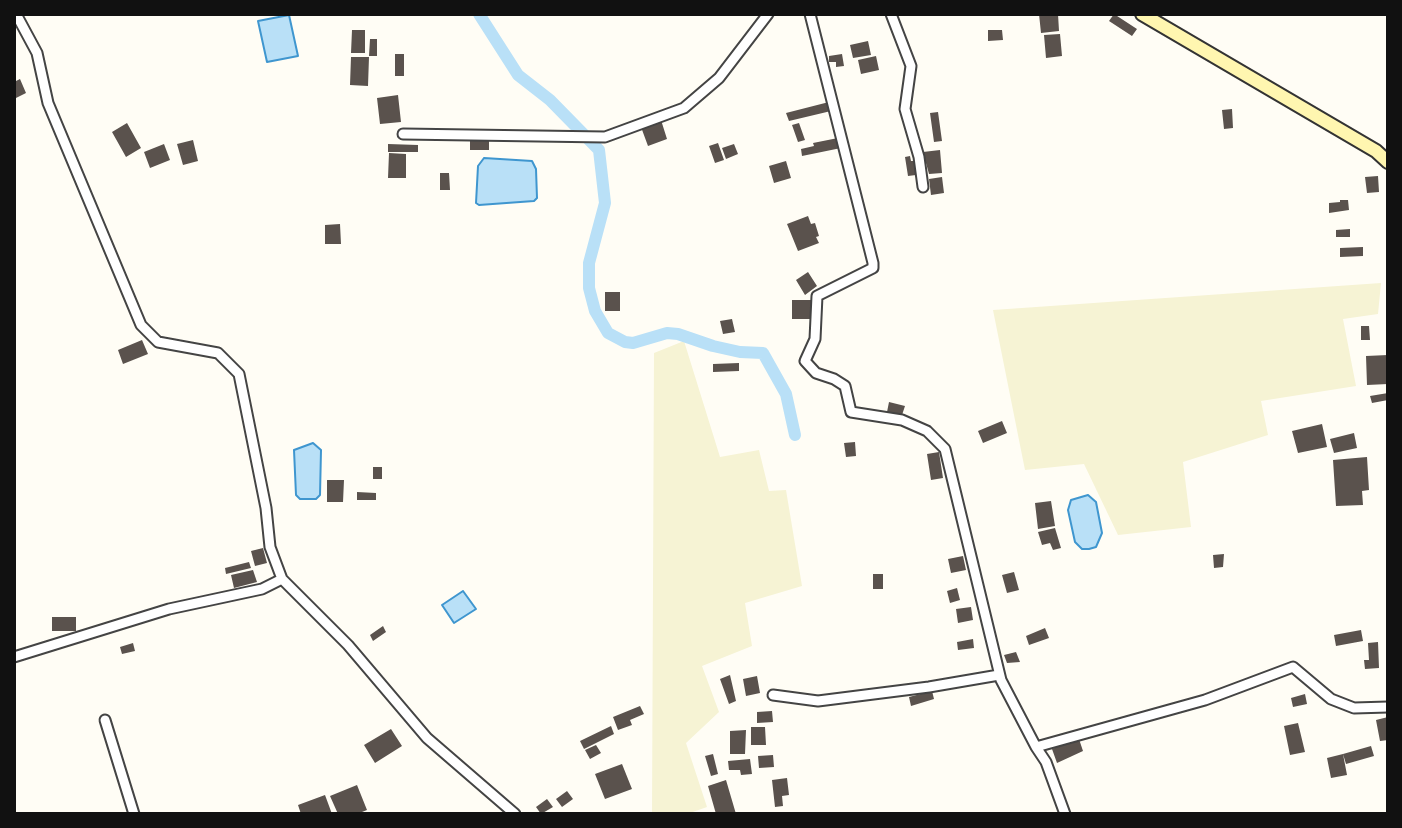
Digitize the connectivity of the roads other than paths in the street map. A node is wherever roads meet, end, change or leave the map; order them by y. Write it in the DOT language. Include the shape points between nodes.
graph roads {
  1 [pos="16,14"];
  2 [pos="768,14"];
  3 [pos="810,14"];
  4 [pos="891,14"];
  5 [pos="1142,14"];
  6 [pos="403,134"];
  7 [pos="1388,162"];
  8 [pos="923,187"];
  9 [pos="282,579"];
  10 [pos="14,657"];
  11 [pos="999,675"];
  12 [pos="773,695"];
  13 [pos="1388,707"];
  14 [pos="105,720"];
  15 [pos="1036,747"];
  16 [pos="134,814"];
  17 [pos="515,814"];
  18 [pos="1065,814"];
  1 -- 9 [label="street" via="37,53 48,103 141,325 158,342 218,353 239,374 270,547"];
  2 -- 6 [label="street" via="719,78 684,108 605,137"];
  3 -- 11 [label="street" via="873,268 817,296 815,339 805,361 816,373 845,386 851,412 902,420 927,431 945,449"];
  4 -- 8 [label="street" via="911,66 905,109"];
  5 -- 7 [label="main road"];
  9 -- 10 [label="street" via="262,589 169,609"];
  9 -- 17 [label="street" via="348,645 427,738"];
  11 -- 12 [label="street" via="818,701"];
  11 -- 15 [label="street"];
  13 -- 15 [label="street" via="1354,708 1331,699 1293,667 1205,700"];
  14 -- 16 [label="street"];
  15 -- 18 [label="street"];
}
